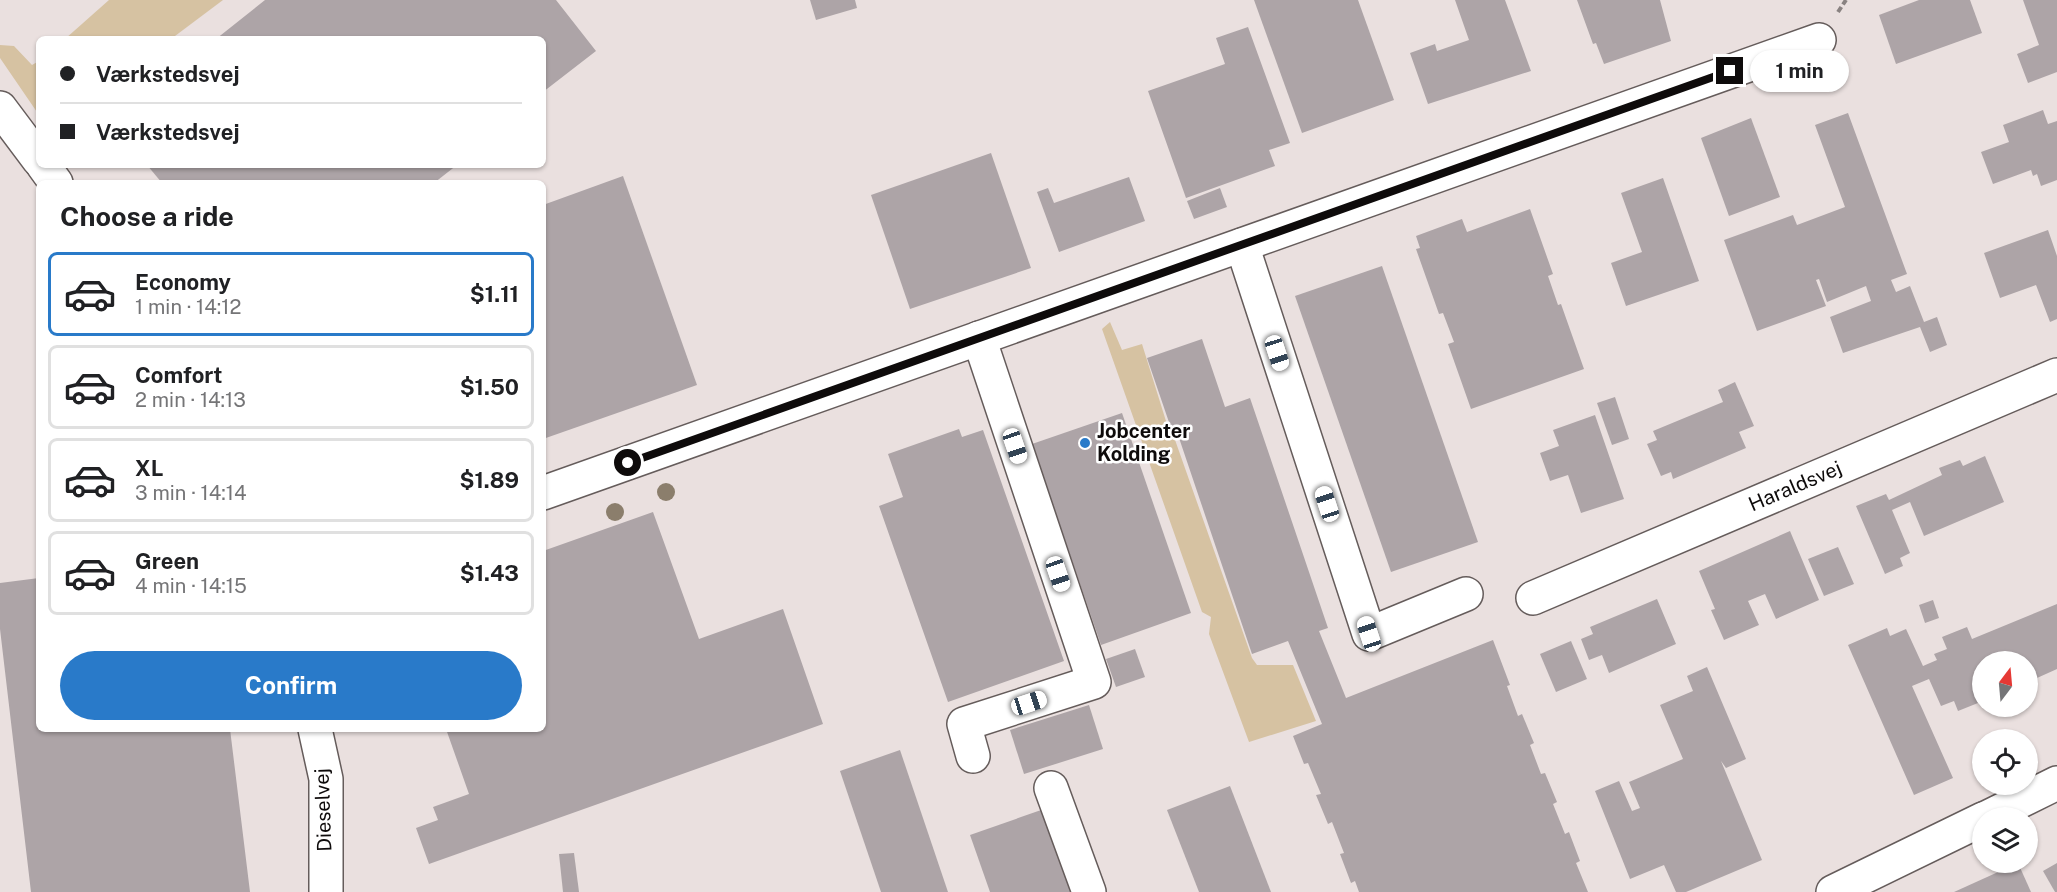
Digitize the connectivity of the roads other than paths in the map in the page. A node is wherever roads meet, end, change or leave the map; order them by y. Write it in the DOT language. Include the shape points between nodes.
graph roads {
  1 [pos="1819,40"];
  2 [pos="0,108"];
  3 [pos="36,156"];
  4 [pos="1242,245"];
  5 [pos="979,338"];
  6 [pos="2057,375"];
  7 [pos="546,492"];
  8 [pos="1466,594"];
  9 [pos="1533,598"];
  10 [pos="316,732"];
  11 [pos="973,756"];
  12 [pos="2057,783"];
  13 [pos="1051,788"];
  14 [pos="2007,807"];
  15 [pos="1972,824"];
  16 [pos="326,892"];
  17 [pos="1089,892"];
  18 [pos="1833,892"];
  1 -- 4 [label="street"];
  2 -- 3 [label="street"];
  4 -- 5 [label="street"];
  4 -- 8 [label="street" via="1369,634"];
  5 -- 7 [label="street"];
  5 -- 11 [label="street" via="1094,682 964,724"];
  6 -- 9 [label="street, Haraldsvej"];
  10 -- 16 [label="street, Dieselvej" via="326,779"];
  12 -- 14 [label="street"];
  13 -- 17 [label="street"];
  15 -- 18 [label="street"];
}
